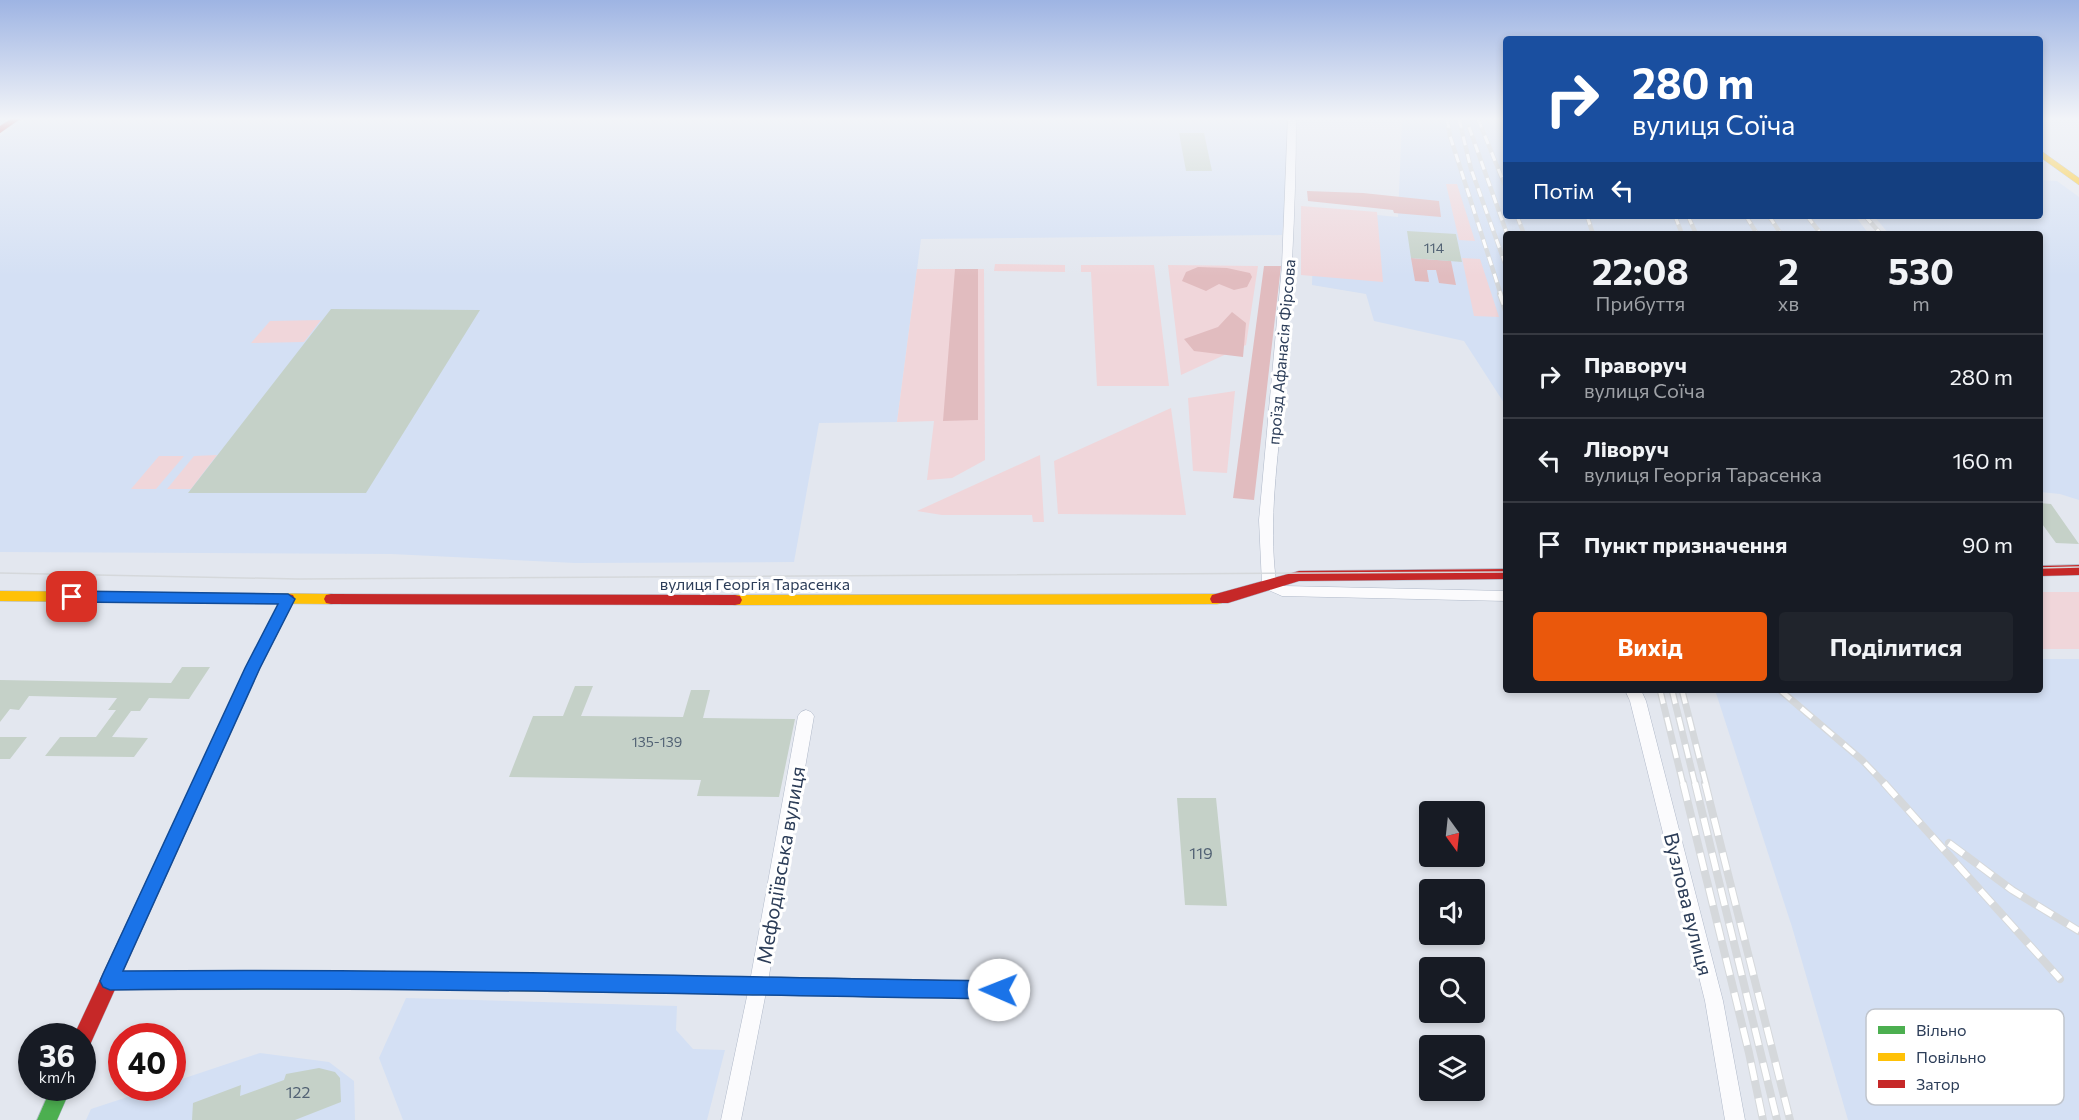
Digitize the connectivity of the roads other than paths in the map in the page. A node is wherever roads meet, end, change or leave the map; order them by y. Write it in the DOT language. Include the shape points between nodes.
graph roads {
  1 [pos="1293,171"];
  2 [pos="2065,171"];
  3 [pos="2079,181"];
  4 [pos="2079,570"];
  5 [pos="2043,571"];
  6 [pos="1503,574"];
  7 [pos="1269,584"];
  8 [pos="0,596"];
  9 [pos="1503,596"];
  10 [pos="288,599"];
  11 [pos="1634,693"];
  12 [pos="806,716"];
  13 [pos="110,981"];
  14 [pos="758,987"];
  15 [pos="999,990"];
  16 [pos="90,1023"];
  17 [pos="55,1101"];
  18 [pos="46,1120"];
  19 [pos="731,1120"];
  20 [pos="1735,1120"];
  1 -- 7 [label="street, проїзд Афанасія Фірсова" via="1266,532"];
  2 -- 3 [label="main road"];
  4 -- 5 [label="main road"];
  6 -- 7 [label="main road, вулиця Георгія Тарасенка" via="1299,576"];
  7 -- 9 [label="street" via="1282,591"];
  7 -- 10 [label="main road, вулиця Георгія Тарасенка" via="1243,596 1215,599"];
  8 -- 10 [label="main road, вулиця Георгія Тарасенка"];
  10 -- 13 [label="main road"];
  11 -- 20 [label="street, Вузлова вулиця" via="1714,1001"];
  12 -- 14 [label="street, Мефодіївська вулиця"];
  13 -- 14 [label="main road" via="641,982"];
  13 -- 16 [label="main road"];
  14 -- 15 [label="main road"];
  14 -- 19 [label="street, Мефодіївська вулиця"];
  17 -- 18 [label="main road"];
}
